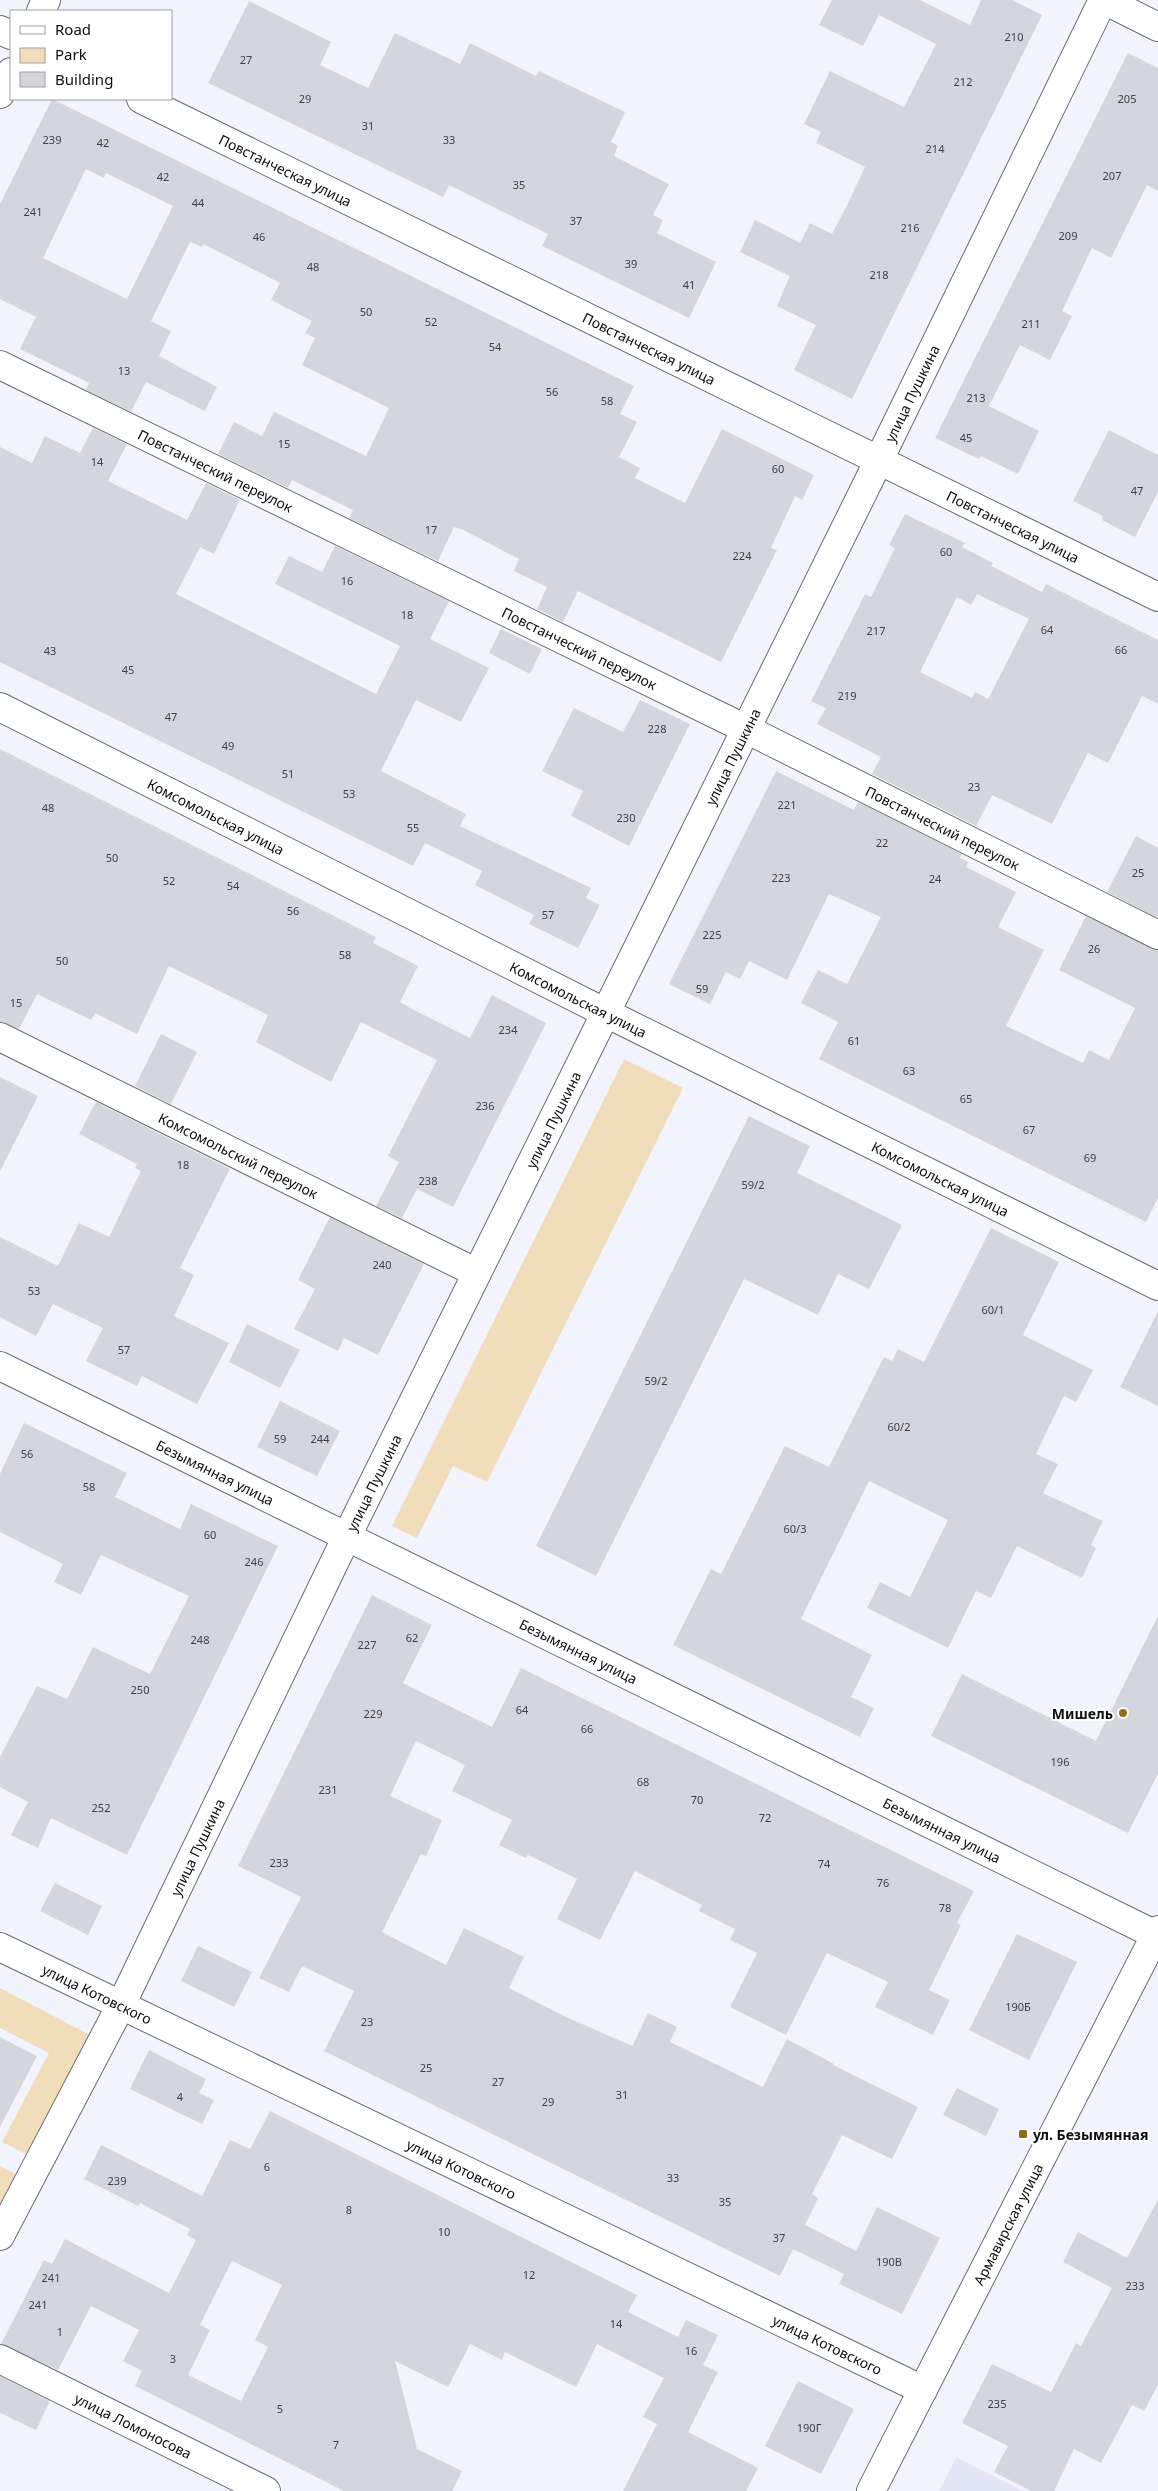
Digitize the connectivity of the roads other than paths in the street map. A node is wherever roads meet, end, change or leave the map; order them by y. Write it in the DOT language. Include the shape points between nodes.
graph roads {
  1 [pos="1104,0"];
  2 [pos="1158,27"];
  3 [pos="10,74"];
  4 [pos="0,94"];
  5 [pos="143,100"];
  6 [pos="0,365"];
  7 [pos="879,460"];
  8 [pos="1158,598"];
  9 [pos="0,707"];
  10 [pos="746,729"];
  11 [pos="1158,935"];
  12 [pos="606,1014"];
  13 [pos="0,1037"];
  14 [pos="477,1273"];
  15 [pos="1158,1286"];
  16 [pos="0,1366"];
  17 [pos="347,1536"];
  18 [pos="1157,1934"];
  19 [pos="0,1947"];
  20 [pos="121,2005"];
  21 [pos="0,2236"];
  22 [pos="0,2359"];
  23 [pos="923,2390"];
  24 [pos="266,2491"];
  25 [pos="871,2491"];
  1 -- 2 [label="street"];
  1 -- 7 [label="street, улица Пушкина"];
  3 -- 4 [label="street"];
  5 -- 7 [label="street, Повстанческая улица"];
  6 -- 10 [label="street, Повстанческий переулок"];
  7 -- 8 [label="street, Повстанческая улица"];
  7 -- 10 [label="street, улица Пушкина"];
  9 -- 12 [label="street, Комсомольская улица"];
  10 -- 11 [label="street, Повстанческий переулок"];
  10 -- 12 [label="street, улица Пушкина"];
  12 -- 14 [label="street, улица Пушкина"];
  12 -- 15 [label="street, Комсомольская улица"];
  13 -- 14 [label="street, Комсомольский переулок"];
  14 -- 17 [label="street, улица Пушкина"];
  16 -- 17 [label="street, Безымянная улица"];
  17 -- 18 [label="street, Безымянная улица"];
  17 -- 20 [label="street, улица Пушкина"];
  18 -- 23 [label="street, Армавирская улица"];
  19 -- 20 [label="street, улица Котовского"];
  20 -- 21 [label="street, улица Пушкина"];
  20 -- 23 [label="street, улица Котовского"];
  22 -- 24 [label="street, улица Ломоносова"];
  23 -- 25 [label="street, Армавирская улица"];
}
